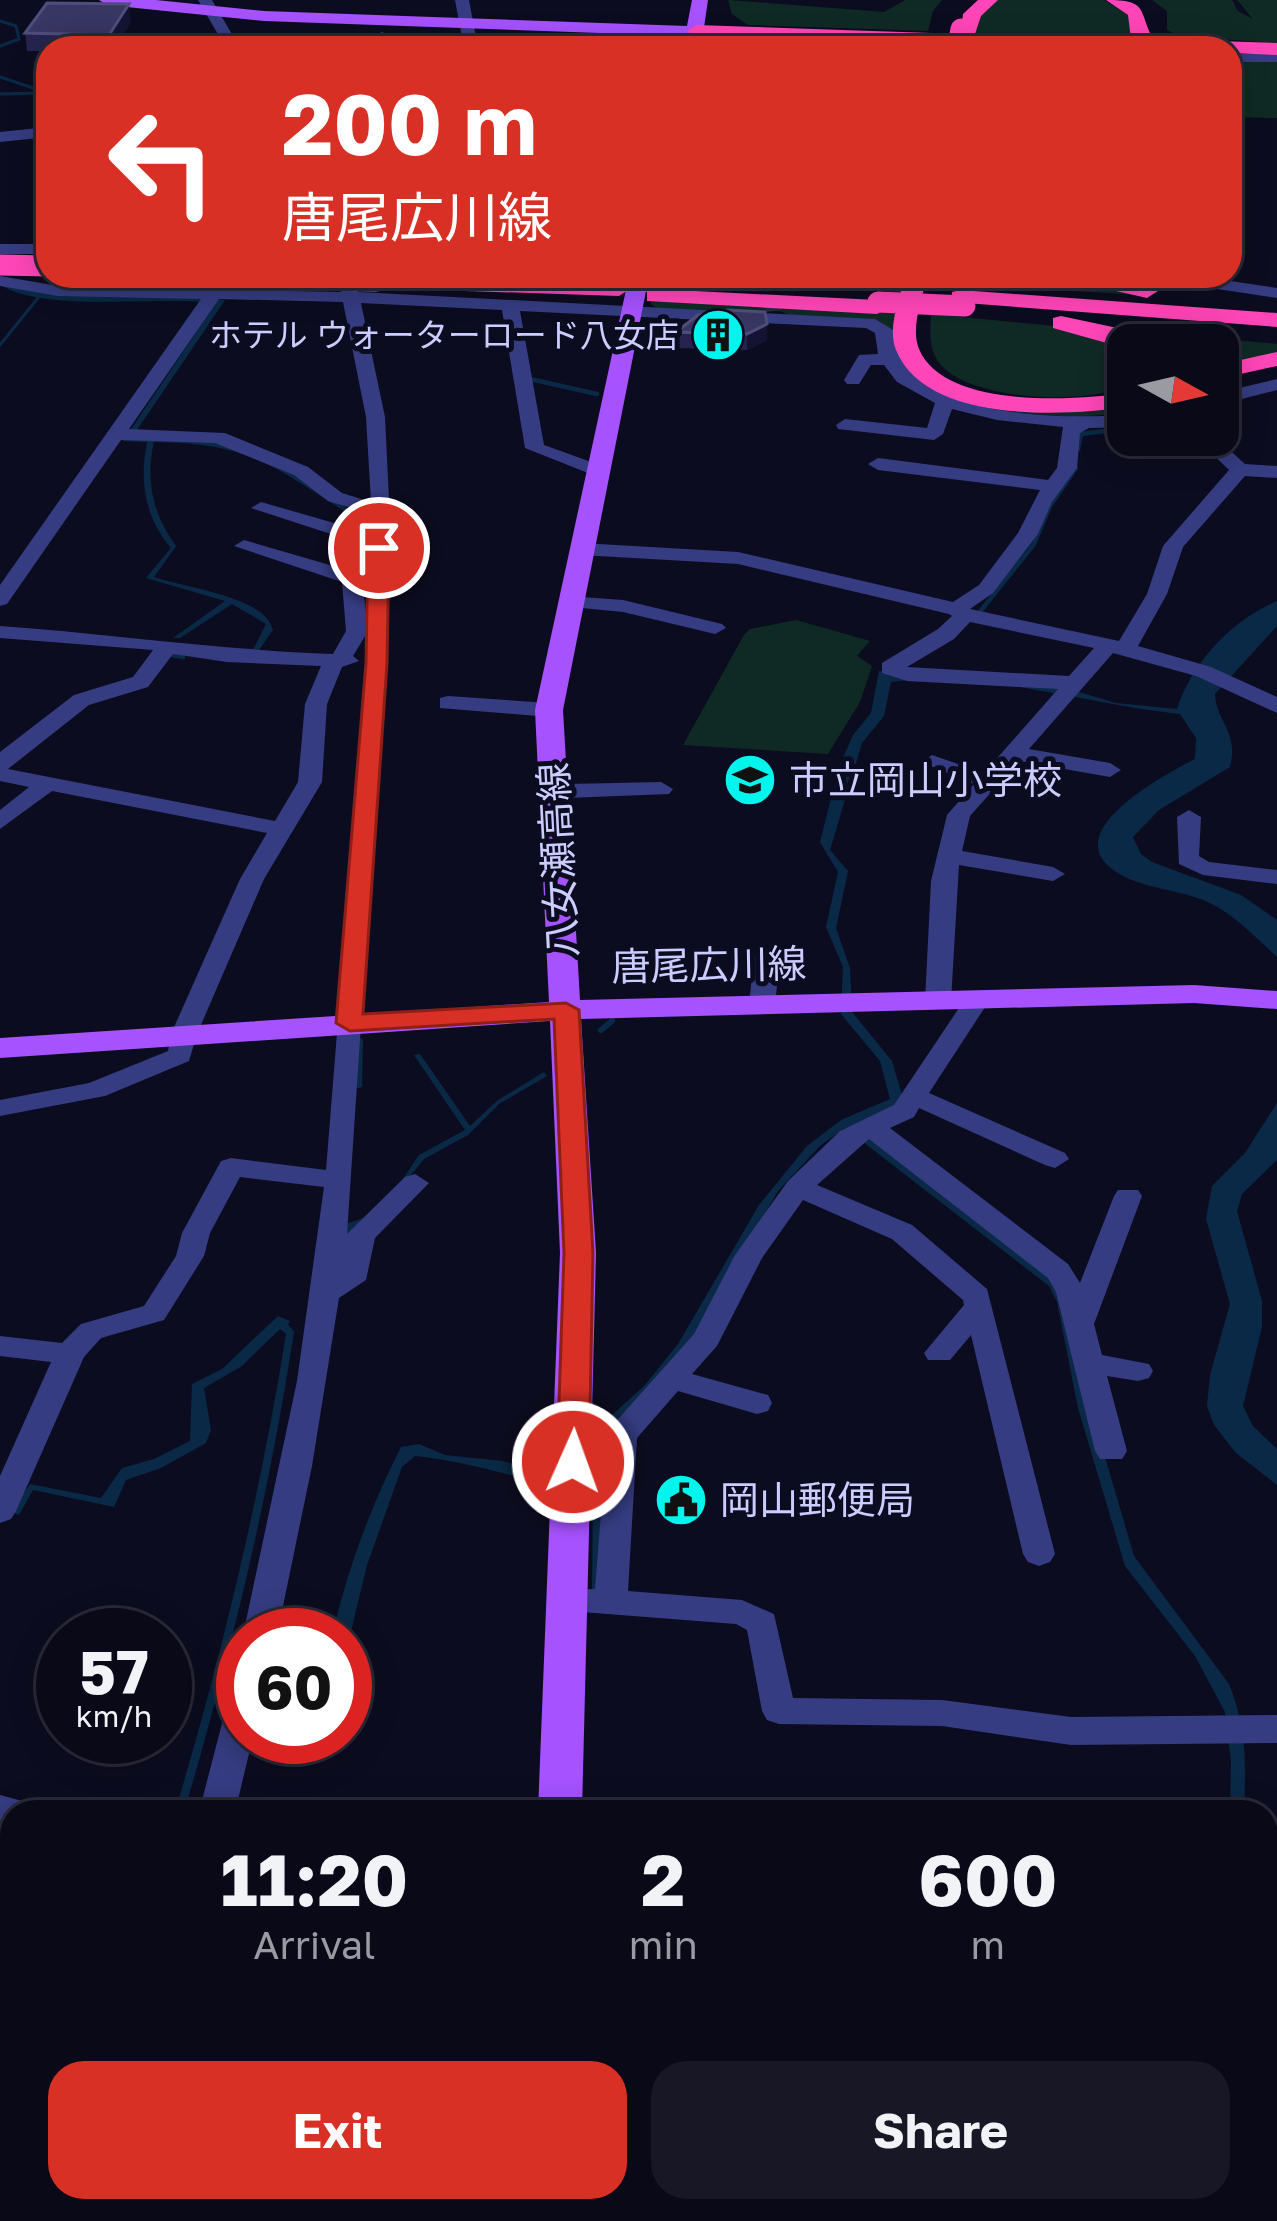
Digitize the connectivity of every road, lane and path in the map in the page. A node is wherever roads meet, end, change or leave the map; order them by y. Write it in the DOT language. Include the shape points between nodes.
graph roads {
  1 [pos="462,0"];
  2 [pos="700,0"];
  3 [pos="974,0"];
  4 [pos="988,0"];
  5 [pos="1115,0"];
  6 [pos="1128,0"];
  7 [pos="106,3"];
  8 [pos="209,7"];
  9 [pos="466,24"];
  10 [pos="230,36"];
  11 [pos="468,36"];
  12 [pos="648,36"];
  13 [pos="694,36"];
  14 [pos="963,36"];
  15 [pos="964,36"];
  16 [pos="1141,36"];
  17 [pos="1152,36"];
  18 [pos="1242,51"];
  19 [pos="1277,53"];
  20 [pos="1242,54"];
  21 [pos="36,133"];
  22 [pos="0,137"];
  23 [pos="0,249"];
  24 [pos="26,249"];
  25 [pos="36,249"];
  26 [pos="19,275"];
  27 [pos="51,288"];
  28 [pos="337,288"];
  29 [pos="349,288"];
  30 [pos="358,288"];
  31 [pos="570,288"];
  32 [pos="914,288"];
  33 [pos="928,288"];
  34 [pos="1134,288"];
  35 [pos="1242,288"];
  36 [pos="638,290"];
  37 [pos="1277,293"];
  38 [pos="210,299"];
  39 [pos="510,304"];
  40 [pos="962,306"];
  41 [pos="1277,320"];
  42 [pos="1107,333"];
  43 [pos="1277,359"];
  44 [pos="889,360"];
  45 [pos="1239,367"];
  46 [pos="853,380"];
  47 [pos="1277,384"];
  48 [pos="1239,394"];
  49 [pos="1107,397"];
  50 [pos="1107,400"];
  51 [pos="945,402"];
  52 [pos="1107,423"];
  53 [pos="845,425"];
  54 [pos="1082,425"];
  55 [pos="124,435"];
  56 [pos="1225,456"];
  57 [pos="878,464"];
  58 [pos="1240,470"];
  59 [pos="598,471"];
  60 [pos="1277,472"];
  61 [pos="1053,486"];
  62 [pos="261,508"];
  63 [pos="375,510"];
  64 [pos="347,533"];
  65 [pos="244,546"];
  66 [pos="580,549"];
  67 [pos="355,579"];
  68 [pos="0,600"];
  69 [pos="568,602"];
  70 [pos="961,612"];
  71 [pos="715,628"];
  72 [pos="0,632"];
  73 [pos="167,647"];
  74 [pos="1116,648"];
  75 [pos="337,660"];
  76 [pos="376,663"];
  77 [pos="1066,689"];
  78 [pos="448,703"];
  79 [pos="1277,706"];
  80 [pos="549,710"];
  81 [pos="0,733"];
  82 [pos="27,740"];
  83 [pos="1013,753"];
  84 [pos="932,762"];
  85 [pos="0,764"];
  86 [pos="1110,770"];
  87 [pos="0,774"];
  88 [pos="988,782"];
  89 [pos="47,784"];
  90 [pos="661,789"];
  91 [pos="567,791"];
  92 [pos="1189,817"];
  93 [pos="0,822"];
  94 [pos="280,829"];
  95 [pos="1048,846"];
  96 [pos="949,856"];
  97 [pos="1277,877"];
  98 [pos="767,956"];
  99 [pos="976,1000"];
  100 [pos="1277,1000"];
  101 [pos="938,1001"];
  102 [pos="762,1005"];
  103 [pos="566,1010"];
  104 [pos="350,1023"];
  105 [pos="184,1034"];
  106 [pos="0,1048"];
  107 [pos="914,1096"];
  108 [pos="0,1108"];
  109 [pos="870,1126"];
  110 [pos="1055,1159"];
  111 [pos="335,1180"];
  112 [pos="415,1183"];
  113 [pos="798,1187"];
  114 [pos="1128,1196"];
  115 [pos="326,1293"];
  116 [pos="980,1306"];
  117 [pos="1079,1324"];
  118 [pos="0,1346"];
  119 [pos="938,1353"];
  120 [pos="70,1354"];
  121 [pos="1089,1363"];
  122 [pos="1138,1371"];
  123 [pos="673,1379"];
  124 [pos="757,1403"];
  125 [pos="1111,1451"];
  126 [pos="599,1461"];
  127 [pos="0,1510"];
  128 [pos="1039,1554"];
  129 [pos="593,1599"];
  130 [pos="266,1608"];
  131 [pos="1250,1727"];
  132 [pos="229,1764"];
  133 [pos="220,1800"];
  134 [pos="562,1800"];
  1 -- 9 [label="street"];
  2 -- 13 [label="main road"];
  3 -- 14 [label="highway" via="962,14"];
  4 -- 15 [label="highway"];
  5 -- 16 [label="highway" via="1137,13"];
  6 -- 17 [label="highway" via="1149,16"];
  7 -- 8 [label="main road"];
  8 -- 9 [label="main road"];
  8 -- 10 [label="street"];
  9 -- 11 [label="street"];
  9 -- 12 [label="main road"];
  18 -- 19 [label="highway"];
  19 -- 20 [label="highway"];
  21 -- 22 [label="street"];
  23 -- 24 [label="street"];
  24 -- 25 [label="street"];
  24 -- 26 [label="street"];
  27 -- 38 [label="street" via="188,291"];
  28 -- 38 [label="street"];
  29 -- 63 [label="street" via="376,408 382,482"];
  30 -- 39 [label="street"];
  31 -- 36 [label="highway, bridge"];
  32 -- 50 [label="highway" via="905,339 927,374 964,392 1032,406"];
  33 -- 49 [label="highway" via="924,355 952,378 1029,399"];
  34 -- 41 [label="highway"];
  35 -- 37 [label="street"];
  36 -- 39 [label="street"];
  36 -- 40 [label="highway, bridge"];
  36 -- 44 [label="street" via="878,325"];
  36 -- 59 [label="main road, 八女瀬高線"];
  38 -- 55 [label="street"];
  39 -- 59 [label="street" via="535,448"];
  40 -- 41 [label="highway"];
  40 -- 42 [label="highway"];
  43 -- 45 [label="highway"];
  44 -- 46 [label="street" via="865,359"];
  44 -- 51 [label="street"];
  47 -- 48 [label="street"];
  51 -- 53 [label="street" via="934,434"];
  51 -- 54 [label="street"];
  52 -- 54 [label="street"];
  54 -- 61 [label="street" via="1071,430 1067,468"];
  55 -- 63 [label="street" via="218,436"];
  55 -- 68 [label="street"];
  56 -- 58 [label="street"];
  57 -- 61 [label="street"];
  58 -- 60 [label="street"];
  58 -- 74 [label="street" via="1173,545 1157,594"];
  59 -- 66 [label="main road, 八女瀬高線"];
  61 -- 70 [label="street" via="1012,558"];
  62 -- 64 [label="street"];
  63 -- 64 [label="street"];
  63 -- 76 [label="street"];
  64 -- 67 [label="street"];
  65 -- 67 [label="street"];
  66 -- 69 [label="main road, 八女瀬高線"];
  66 -- 70 [label="street" via="738,558"];
  67 -- 75 [label="street" via="357,632"];
  69 -- 71 [label="street"];
  69 -- 80 [label="main road, 八女瀬高線"];
  70 -- 74 [label="street"];
  70 -- 77 [label="street" via="946,634 890,668"];
  72 -- 73 [label="street"];
  73 -- 75 [label="street"];
  73 -- 82 [label="street" via="140,682 91,693"];
  74 -- 77 [label="street"];
  74 -- 79 [label="street" via="1231,678"];
  75 -- 76 [label="street"];
  75 -- 94 [label="street" via="316,704 310,782"];
  76 -- 104 [label="street"];
  77 -- 83 [label="street"];
  78 -- 80 [label="street"];
  80 -- 103 [label="main road, 八女瀬高線"];
  81 -- 82 [label="street"];
  82 -- 85 [label="street"];
  83 -- 86 [label="street"];
  83 -- 88 [label="street"];
  84 -- 88 [label="street"];
  87 -- 89 [label="street"];
  88 -- 96 [label="street" via="959,815"];
  89 -- 93 [label="street"];
  89 -- 94 [label="street"];
  90 -- 91 [label="street"];
  92 -- 97 [label="street" via="1187,859"];
  94 -- 105 [label="street"];
  95 -- 96 [label="street" via="1045,873"];
  96 -- 101 [label="street"];
  98 -- 102 [label="street"];
  99 -- 100 [label="main road, 唐尾広川線"];
  99 -- 101 [label="main road, 唐尾広川線"];
  99 -- 107 [label="street"];
  101 -- 102 [label="main road, 唐尾広川線"];
  102 -- 103 [label="main road, 唐尾広川線"];
  103 -- 104 [label="main road, 唐尾広川線"];
  103 -- 126 [label="main road, 八女瀬高線"];
  104 -- 105 [label="main road, 唐尾広川線"];
  104 -- 111 [label="street"];
  105 -- 106 [label="main road, 唐尾広川線"];
  105 -- 108 [label="street" via="180,1055 96,1090"];
  107 -- 109 [label="street" via="904,1111"];
  107 -- 110 [label="street"];
  109 -- 113 [label="street"];
  109 -- 117 [label="street" via="1058,1271"];
  111 -- 115 [label="street"];
  111 -- 120 [label="street" via="231,1167 154,1312 91,1331"];
  112 -- 115 [label="street" via="361,1235 356,1273"];
  113 -- 116 [label="street" via="902,1232"];
  113 -- 123 [label="street"];
  114 -- 117 [label="street"];
  115 -- 130 [label="street"];
  116 -- 119 [label="street"];
  116 -- 128 [label="street"];
  117 -- 121 [label="street"];
  118 -- 120 [label="street"];
  120 -- 127 [label="street"];
  121 -- 122 [label="street"];
  121 -- 125 [label="street"];
  123 -- 124 [label="street"];
  123 -- 126 [label="street"];
  126 -- 129 [label="main road, 八女瀬高線"];
  129 -- 131 [label="street" via="742,1612 762,1623 778,1711 943,1713 1071,1731"];
  129 -- 134 [label="main road, 八女瀬高線"];
  132 -- 133 [label="street"];
}
